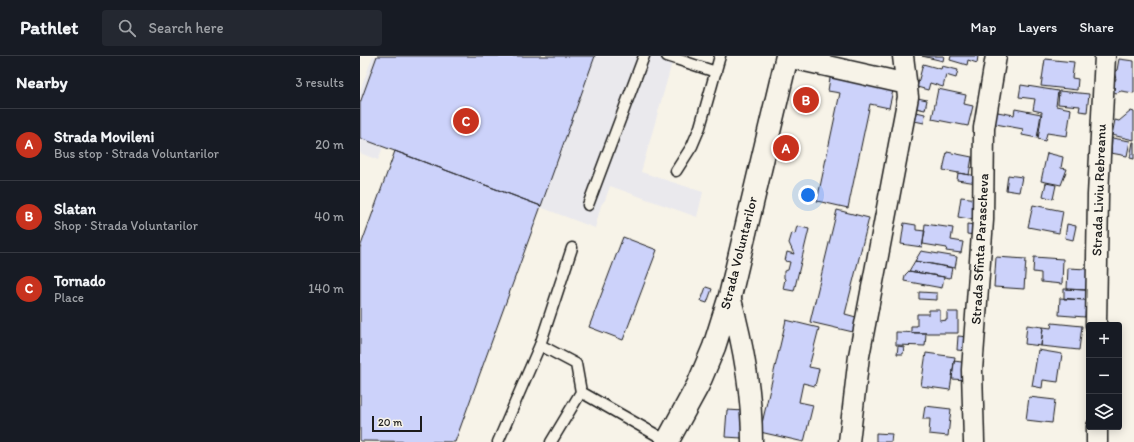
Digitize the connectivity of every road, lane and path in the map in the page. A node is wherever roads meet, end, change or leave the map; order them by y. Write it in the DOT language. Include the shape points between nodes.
graph roads {
  1 [pos="644,56"];
  2 [pos="667,56"];
  3 [pos="720,56"];
  4 [pos="787,56"];
  5 [pos="903,56"];
  6 [pos="996,56"];
  7 [pos="1105,56"];
  8 [pos="716,72"];
  9 [pos="907,84"];
  10 [pos="676,171"];
  11 [pos="588,205"];
  12 [pos="572,248"];
  13 [pos="730,296"];
  14 [pos="1096,322"];
  15 [pos="540,344"];
  16 [pos="581,392"];
  17 [pos="1097,430"];
  18 [pos="667,441"];
  19 [pos="498,442"];
  20 [pos="551,442"];
  21 [pos="752,442"];
  22 [pos="850,442"];
  23 [pos="974,442"];
  24 [pos="1097,442"];
  1 -- 11 [label="lane"];
  2 -- 8 [label="lane"];
  3 -- 8 [label="lane"];
  4 -- 9 [label="street"];
  4 -- 13 [label="main road, Strada Voluntarilor"];
  5 -- 9 [label="street"];
  6 -- 23 [label="street, Strada Sfînta Parascheva" via="984,128 983,220 972,370"];
  7 -- 14 [label="street, Strada Liviu Rebreanu" via="1098,195"];
  8 -- 10 [label="lane" via="700,127 692,146"];
  9 -- 22 [label="street" via="908,97 900,143 859,356"];
  12 -- 15 [label="lane"];
  13 -- 18 [label="main road, Strada Voluntarilor" via="714,347 698,385"];
  13 -- 21 [label="street" via="740,330 745,362"];
  15 -- 16 [label="lane" via="576,364"];
  15 -- 19 [label="lane"];
  16 -- 18 [label="lane"];
  16 -- 20 [label="lane"];
  17 -- 24 [label="street"];
}
